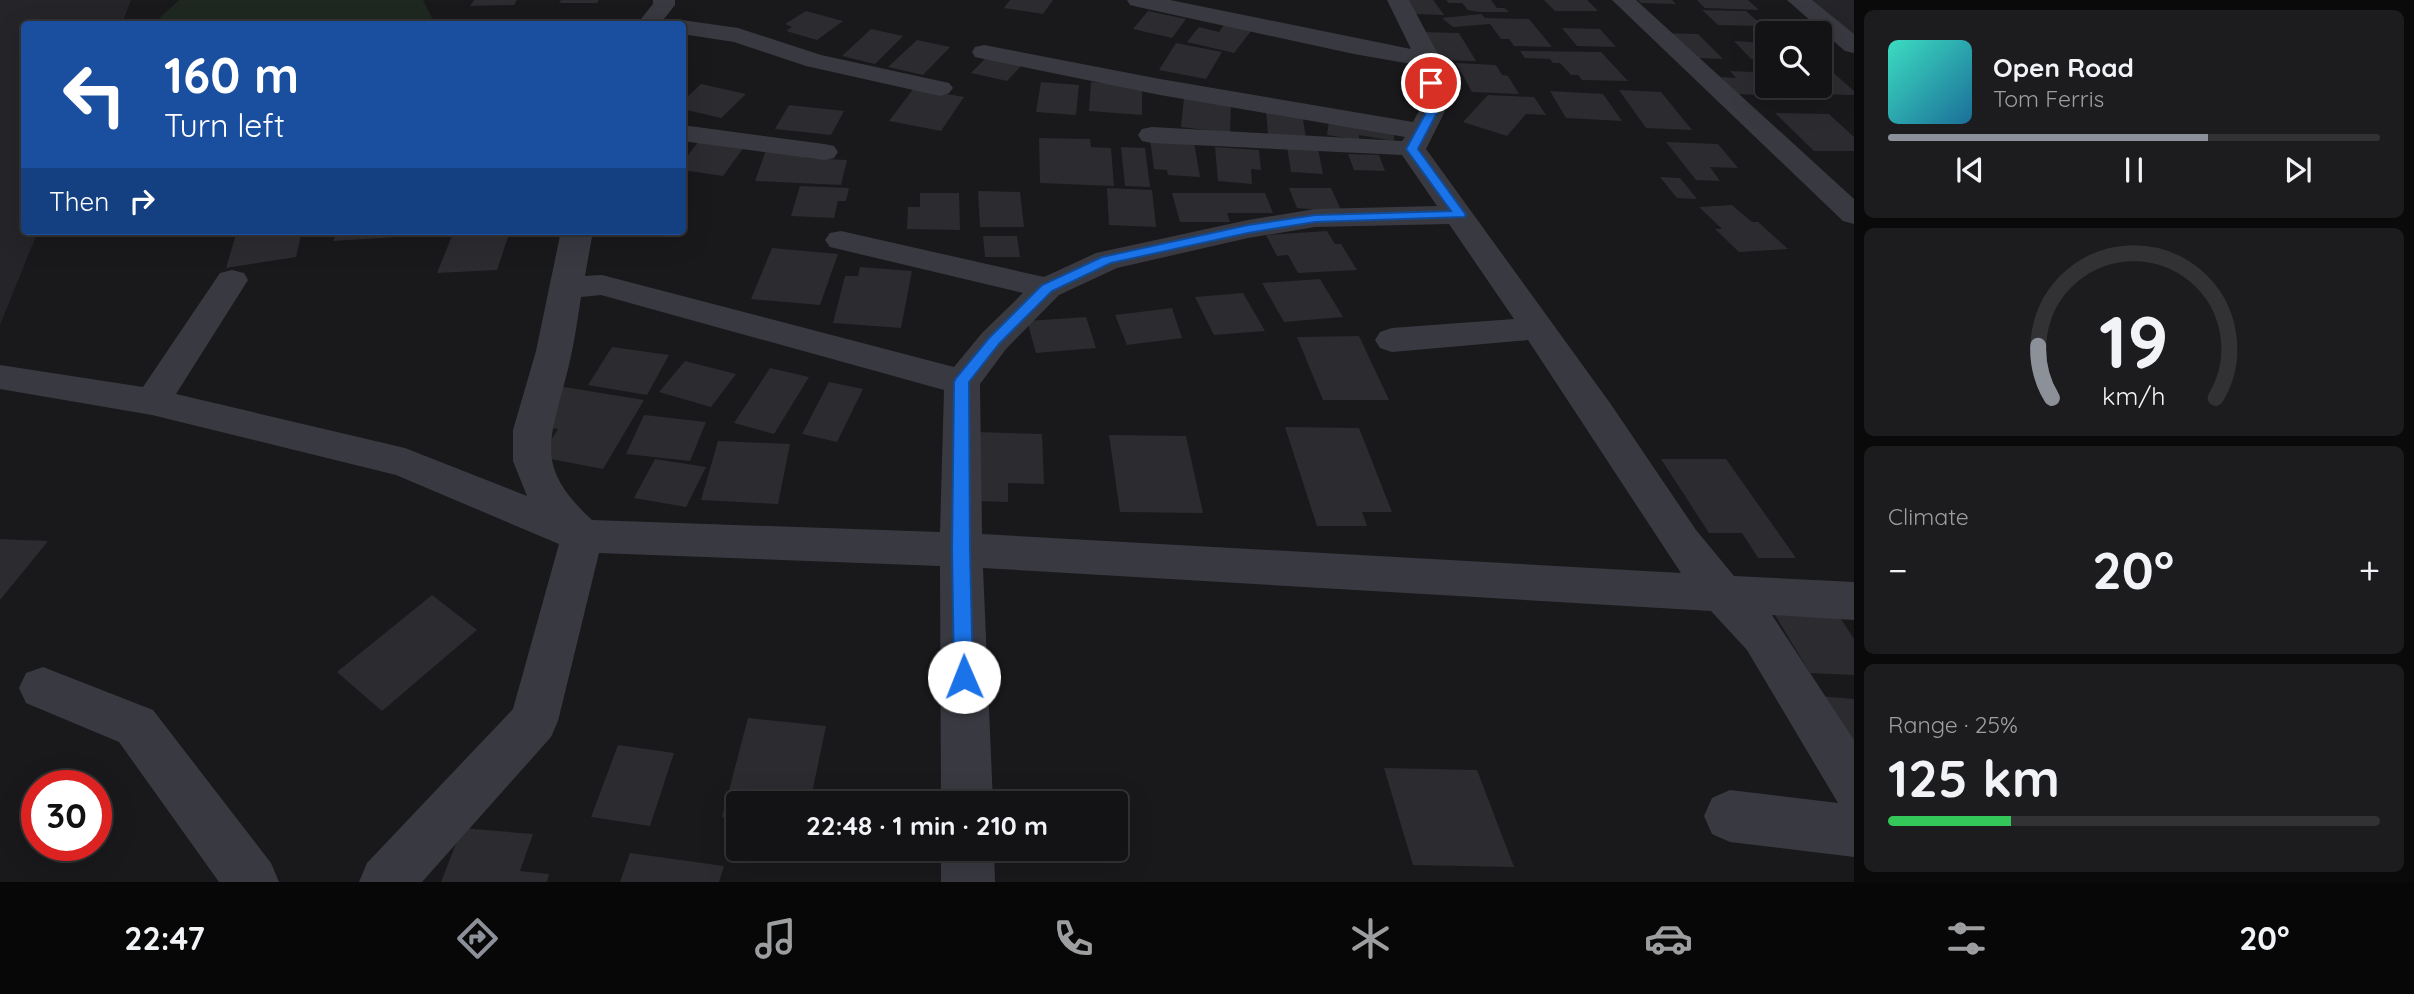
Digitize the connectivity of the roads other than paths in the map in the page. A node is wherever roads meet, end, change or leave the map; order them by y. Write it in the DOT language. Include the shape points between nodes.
graph roads {
  1 [pos="664,0"];
  2 [pos="1138,0"];
  3 [pos="1398,0"];
  4 [pos="1623,0"];
  5 [pos="1798,0"];
  6 [pos="655,21"];
  7 [pos="686,28"];
  8 [pos="1854,46"];
  9 [pos="984,52"];
  10 [pos="1429,60"];
  11 [pos="940,88"];
  12 [pos="686,134"];
  13 [pos="1152,135"];
  14 [pos="1416,140"];
  15 [pos="824,152"];
  16 [pos="1460,215"];
  17 [pos="1854,215"];
  18 [pos="576,235"];
  19 [pos="841,240"];
  20 [pos="232,280"];
  21 [pos="566,288"];
  22 [pos="1047,288"];
  23 [pos="1538,328"];
  24 [pos="1392,340"];
  25 [pos="0,377"];
  26 [pos="962,382"];
  27 [pos="152,402"];
  28 [pos="582,536"];
  29 [pos="961,550"];
  30 [pos="1724,595"];
  31 [pos="1854,601"];
  32 [pos="43,688"];
  33 [pos="1854,785"];
  34 [pos="967,791"];
  35 [pos="1730,816"];
  36 [pos="1854,831"];
  37 [pos="968,861"];
  38 [pos="251,882"];
  39 [pos="386,882"];
  40 [pos="968,882"];
  1 -- 6 [label="street"];
  2 -- 10 [label="street"];
  3 -- 10 [label="street"];
  4 -- 17 [label="street"];
  5 -- 8 [label="street"];
  7 -- 11 [label="street" via="738,35 815,61"];
  9 -- 14 [label="street"];
  10 -- 14 [label="street" via="1434,107"];
  12 -- 15 [label="street"];
  13 -- 14 [label="street"];
  14 -- 16 [label="street"];
  16 -- 22 [label="street" via="1315,218 1248,229 1107,260"];
  16 -- 23 [label="street"];
  18 -- 21 [label="street"];
  19 -- 22 [label="street"];
  20 -- 27 [label="street"];
  21 -- 26 [label="street" via="602,285"];
  21 -- 28 [label="street" via="550,370 531,431 534,467 543,492"];
  22 -- 26 [label="street" via="994,341"];
  23 -- 24 [label="street"];
  23 -- 30 [label="street" via="1681,542"];
  25 -- 27 [label="street"];
  26 -- 29 [label="street"];
  27 -- 28 [label="street" via="405,463"];
  28 -- 29 [label="street"];
  28 -- 39 [label="street" via="534,721"];
  29 -- 30 [label="street"];
  29 -- 34 [label="street"];
  30 -- 31 [label="street"];
  30 -- 33 [label="street" via="1763,636"];
  32 -- 38 [label="street" via="136,726"];
  35 -- 36 [label="street"];
  37 -- 40 [label="street"];
}
